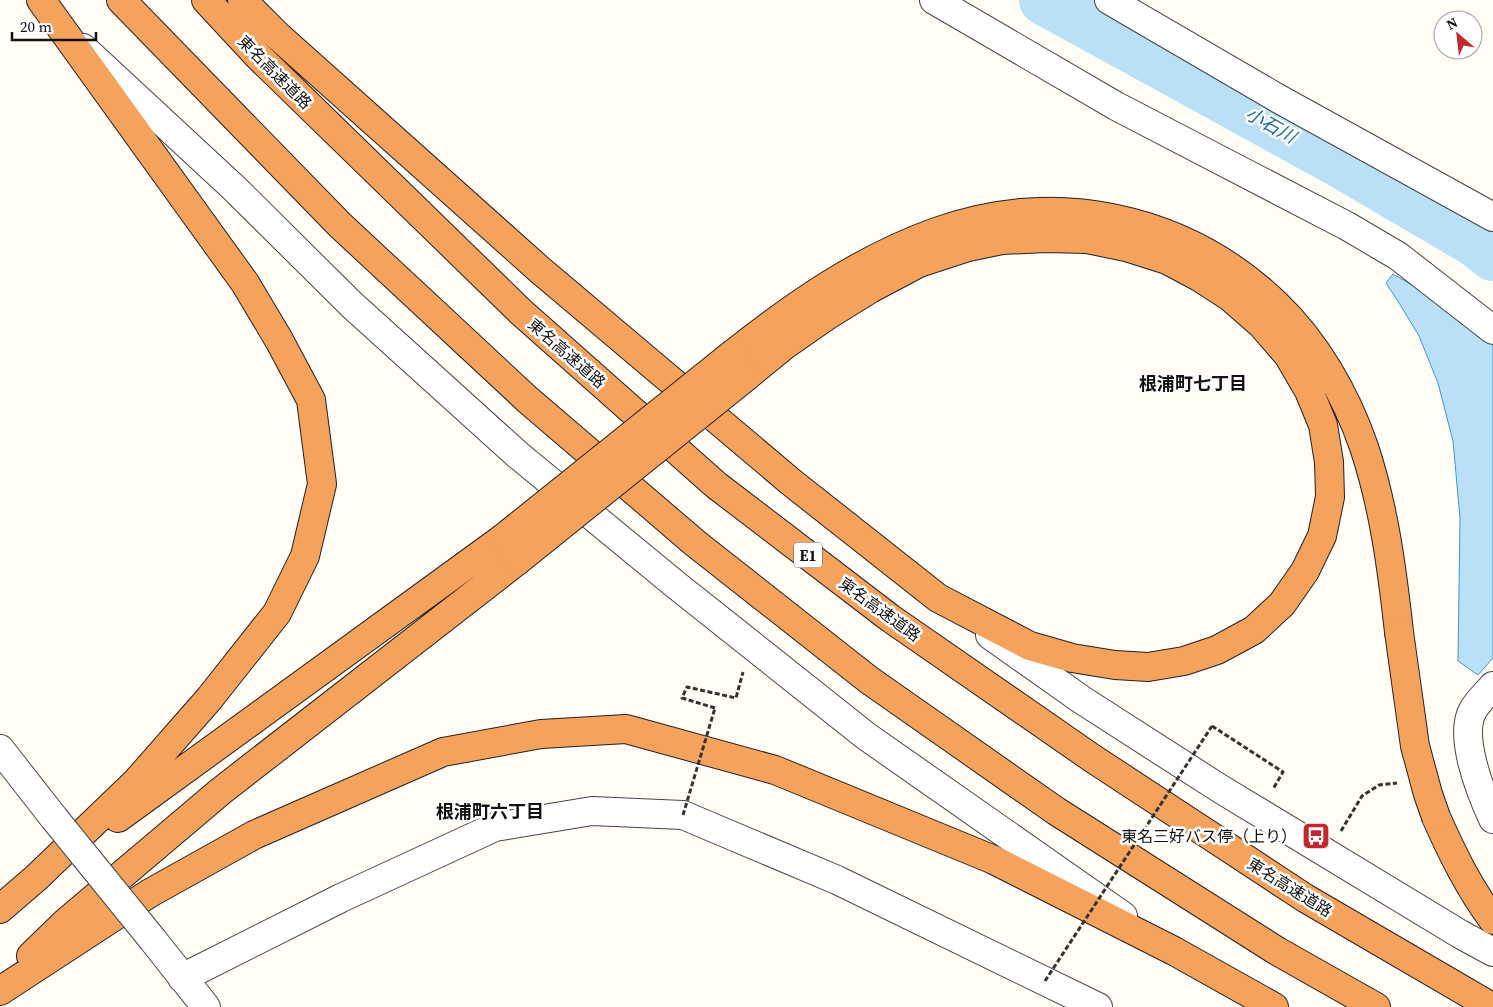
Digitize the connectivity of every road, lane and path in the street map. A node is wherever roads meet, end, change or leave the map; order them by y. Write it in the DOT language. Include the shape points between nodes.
graph roads {
  1 [pos="41,0"];
  2 [pos="121,0"];
  3 [pos="206,0"];
  4 [pos="242,0"];
  5 [pos="934,0"];
  6 [pos="1109,0"];
  7 [pos="63,29"];
  8 [pos="1493,217"];
  9 [pos="1493,330"];
  10 [pos="740,365"];
  11 [pos="938,598"];
  12 [pos="743,671"];
  13 [pos="1493,686"];
  14 [pos="0,749"];
  15 [pos="1269,796"];
  16 [pos="683,815"];
  17 [pos="1493,819"];
  18 [pos="36,878"];
  19 [pos="0,909"];
  20 [pos="1493,920"];
  21 [pos="1174,951"];
  22 [pos="1493,952"];
  23 [pos="182,978"];
  24 [pos="1045,981"];
  25 [pos="0,986"];
  26 [pos="0,990"];
  27 [pos="206,1007"];
  28 [pos="1098,1007"];
  29 [pos="1274,1007"];
  30 [pos="1376,1007"];
  31 [pos="1492,1007"];
  1 -- 7 [label="highway"];
  2 -- 30 [label="highway" via="340,225 528,400 695,543 869,680 1056,811 1277,951"];
  3 -- 31 [label="highway, 東名高速道路 / E1" via="258,56 521,312 716,485 890,618 1092,758 1305,898"];
  4 -- 11 [label="highway" via="278,36 540,270 791,482"];
  5 -- 9 [label="street" via="1116,106 1347,226 1398,256"];
  6 -- 8 [label="street" via="1279,100"];
  7 -- 18 [label="highway" via="245,283 279,340 311,400 322,484 306,556 277,613 209,699 137,781"];
  7 -- 21 [label="street" via="234,188 352,305 518,456 866,736"];
  10 -- 11 [label="highway" via="785,345 870,289 919,263 1002,240 1046,238 1087,239 1167,260 1230,297 1262,325 1288,355 1323,424 1330,497 1322,536 1305,571 1282,604 1254,630 1217,650 1184,661 1116,666 1030,646"];
  10 -- 18 [label="highway, bridge"];
  10 -- 20 [label="highway, bridge" via="772,323 872,260 929,234 1002,215 1069,212 1104,216 1169,234 1230,267 1257,287 1299,329 1336,385 1363,445 1375,485 1392,575 1415,746 1428,794 1456,861"];
  10 -- 25 [label="highway, bridge" via="517,561 221,791 65,923"];
  11 -- 22 [label="street" via="1082,700 1219,788"];
  12 -- 16 [label="path, bridge" via="736,698 687,687 682,698 716,708"];
  13 -- 17 [label="street" via="1472,710 1467,732 1475,772"];
  14 -- 23 [label="street, bridge"];
  15 -- 24 [label="path, bridge" via="1283,772 1212,726"];
  16 -- 23 [label="street" via="592,811 495,827 341,898"];
  16 -- 24 [label="street" via="837,880"];
  18 -- 19 [label="highway"];
  21 -- 26 [label="highway" via="994,860 775,770 626,729 541,734 443,752 254,835 150,893"];
  21 -- 29 [label="highway"];
  23 -- 27 [label="street"];
  24 -- 28 [label="street"];
}
